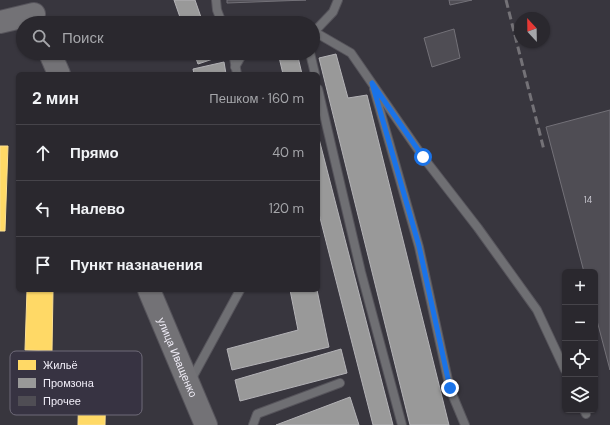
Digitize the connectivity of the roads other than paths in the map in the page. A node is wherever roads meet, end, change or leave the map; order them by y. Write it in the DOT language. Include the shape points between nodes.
graph roads {
  1 [pos="216,0"];
  2 [pos="338,0"];
  3 [pos="33,12"];
  4 [pos="20,16"];
  5 [pos="219,16"];
  6 [pos="16,17"];
  7 [pos="0,22"];
  8 [pos="320,25"];
  9 [pos="320,36"];
  10 [pos="53,60"];
  11 [pos="234,60"];
  12 [pos="240,60"];
  13 [pos="312,60"];
  14 [pos="236,71"];
  15 [pos="58,72"];
  16 [pos="315,72"];
  17 [pos="372,83"];
  18 [pos="320,98"];
  19 [pos="150,292"];
  20 [pos="239,292"];
  21 [pos="562,364"];
  22 [pos="340,384"];
  23 [pos="189,385"];
  24 [pos="206,425"];
  25 [pos="253,425"];
  26 [pos="402,425"];
  27 [pos="464,425"];
  1 -- 5 [label="lane"];
  2 -- 8 [label="lane" via="334,12"];
  3 -- 4 [label="main road"];
  6 -- 7 [label="main road"];
  9 -- 17 [label="lane" via="351,53"];
  10 -- 15 [label="main road"];
  11 -- 14 [label="lane"];
  12 -- 14 [label="lane"];
  13 -- 16 [label="lane"];
  17 -- 21 [label="lane" via="423,157 537,310"];
  17 -- 27 [label="lane" via="419,246 450,388"];
  18 -- 26 [label="lane" via="361,272"];
  19 -- 23 [label="main road, улица Иващенко"];
  20 -- 23 [label="lane"];
  22 -- 25 [label="lane" via="257,414"];
  23 -- 24 [label="main road, улица Иващенко"];
}
